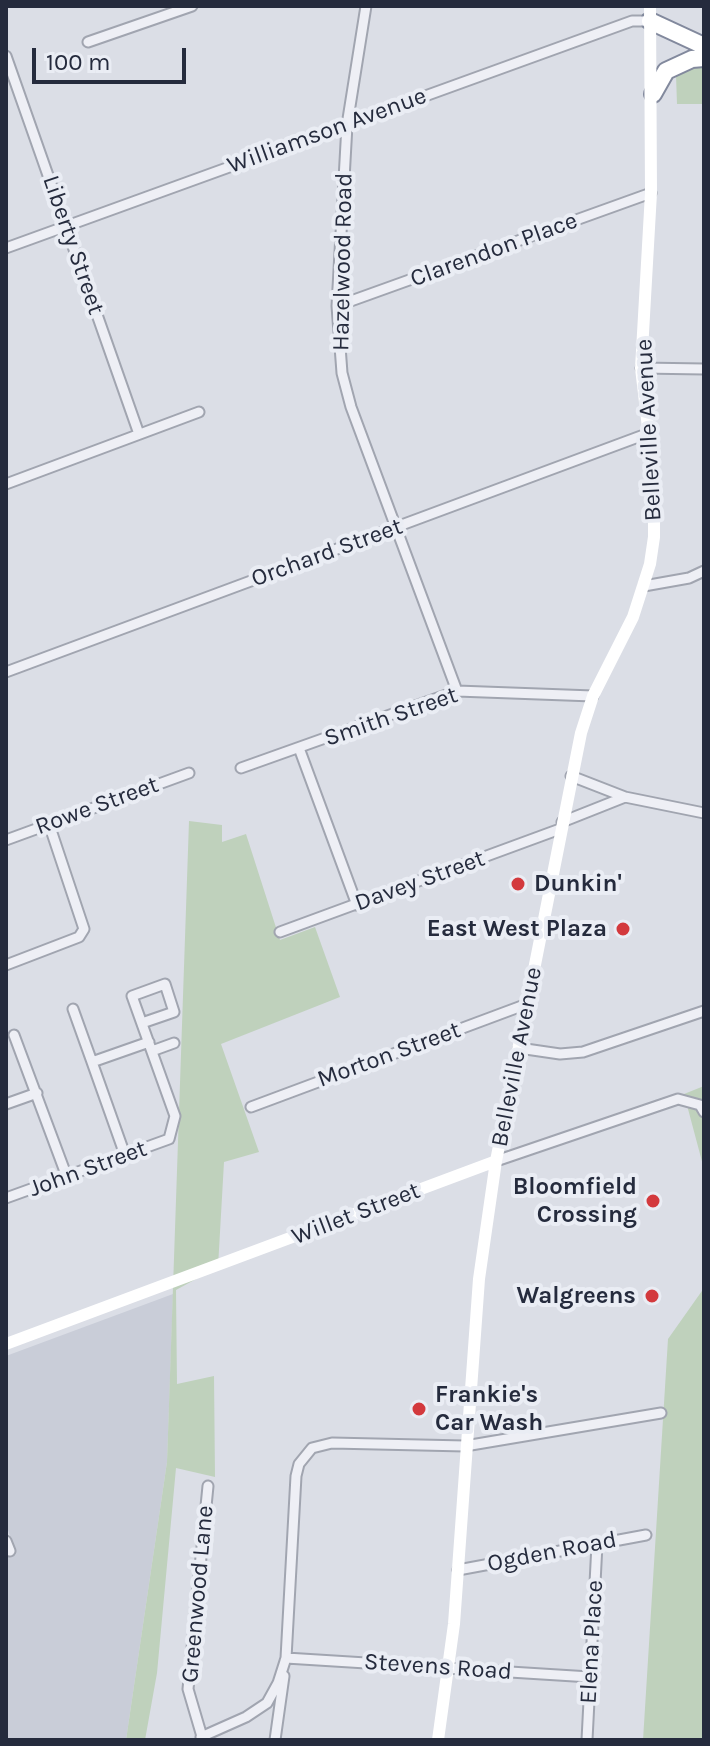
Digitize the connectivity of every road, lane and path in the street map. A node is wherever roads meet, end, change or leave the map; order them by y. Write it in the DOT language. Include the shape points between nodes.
graph roads {
  1 [pos="192,6"];
  2 [pos="366,6"];
  3 [pos="650,14"];
  4 [pos="88,42"];
  5 [pos="704,46"];
  6 [pos="6,56"];
  7 [pos="704,58"];
  8 [pos="653,94"];
  9 [pos="347,125"];
  10 [pos="651,193"];
  11 [pos="66,226"];
  12 [pos="6,248"];
  13 [pos="337,306"];
  14 [pos="641,368"];
  15 [pos="704,369"];
  16 [pos="199,412"];
  17 [pos="649,433"];
  18 [pos="139,434"];
  19 [pos="6,484"];
  20 [pos="395,527"];
  21 [pos="704,571"];
  22 [pos="644,586"];
  23 [pos="6,672"];
  24 [pos="457,691"];
  25 [pos="593,696"];
  26 [pos="299,748"];
  27 [pos="241,768"];
  28 [pos="189,773"];
  29 [pos="571,776"];
  30 [pos="625,797"];
  31 [pos="704,813"];
  32 [pos="49,824"];
  33 [pos="561,826"];
  34 [pos="6,840"];
  35 [pos="357,905"];
  36 [pos="280,932"];
  37 [pos="6,965"];
  38 [pos="527,1004"];
  39 [pos="73,1009"];
  40 [pos="704,1011"];
  41 [pos="142,1023"];
  42 [pos="14,1035"];
  43 [pos="174,1043"];
  44 [pos="150,1046"];
  45 [pos="519,1048"];
  46 [pos="92,1062"];
  47 [pos="37,1093"];
  48 [pos="6,1104"];
  49 [pos="251,1107"];
  50 [pos="704,1112"];
  51 [pos="125,1155"];
  52 [pos="496,1161"];
  53 [pos="67,1177"];
  54 [pos="6,1198"];
  55 [pos="6,1344"];
  56 [pos="661,1413"];
  57 [pos="465,1446"];
  58 [pos="208,1486"];
  59 [pos="646,1535"];
  60 [pos="597,1544"];
  61 [pos="458,1570"];
  62 [pos="286,1658"];
  63 [pos="449,1668"];
  64 [pos="590,1677"];
  65 [pos="202,1738"];
  66 [pos="275,1740"];
  67 [pos="438,1740"];
  68 [pos="587,1740"];
  1 -- 4 [label="street"];
  2 -- 9 [label="street, Hazelwood Road"];
  3 -- 5 [label="highway"];
  3 -- 8 [label="main road, Belleville Avenue"];
  3 -- 9 [label="street, Williamson Avenue"];
  6 -- 11 [label="street, Liberty Street"];
  7 -- 8 [label="highway" via="666,71"];
  8 -- 10 [label="main road, Belleville Avenue"];
  9 -- 11 [label="street, Williamson Avenue"];
  9 -- 13 [label="street, Hazelwood Road"];
  10 -- 13 [label="street, Clarendon Place"];
  10 -- 14 [label="main road, Belleville Avenue"];
  11 -- 12 [label="street, Williamson Avenue"];
  11 -- 18 [label="street, Liberty Street"];
  13 -- 20 [label="street, Hazelwood Road" via="345,384"];
  14 -- 15 [label="street"];
  14 -- 17 [label="main road, Belleville Avenue"];
  16 -- 18 [label="street"];
  17 -- 20 [label="street, Orchard Street"];
  17 -- 22 [label="main road, Belleville Avenue" via="655,511"];
  18 -- 19 [label="street"];
  20 -- 23 [label="street, Orchard Street"];
  20 -- 24 [label="street, Hazelwood Road"];
  21 -- 22 [label="street"];
  22 -- 25 [label="main road, Belleville Avenue"];
  24 -- 25 [label="street, Smith Street"];
  24 -- 26 [label="street, Smith Street"];
  25 -- 29 [label="main road, Belleville Avenue"];
  26 -- 27 [label="street, Smith Street"];
  26 -- 35 [label="street"];
  28 -- 32 [label="street, Rowe Street"];
  29 -- 30 [label="street"];
  29 -- 33 [label="main road, Belleville Avenue"];
  30 -- 31 [label="street"];
  30 -- 33 [label="street, Davey Street"];
  32 -- 34 [label="street, Rowe Street"];
  32 -- 37 [label="street" via="84,929 79,937"];
  33 -- 35 [label="street, Davey Street"];
  33 -- 38 [label="main road, Belleville Avenue"];
  35 -- 36 [label="street, Davey Street"];
  38 -- 45 [label="main road, Belleville Avenue"];
  38 -- 49 [label="street, Morton Street"];
  39 -- 46 [label="street"];
  40 -- 45 [label="street" via="583,1052"];
  41 -- 41 [label="street" via="132,996 165,984 174,1012"];
  41 -- 44 [label="street"];
  42 -- 47 [label="street"];
  43 -- 44 [label="street"];
  44 -- 46 [label="street"];
  44 -- 51 [label="street, John Street" via="175,1116 169,1139"];
  45 -- 52 [label="main road, Belleville Avenue"];
  46 -- 51 [label="street"];
  47 -- 48 [label="street"];
  47 -- 53 [label="street"];
  50 -- 52 [label="street, Willet Street" via="700,1105 678,1099"];
  51 -- 53 [label="street, John Street"];
  52 -- 55 [label="main road, Willet Street"];
  52 -- 57 [label="main road, Belleville Avenue" via="479,1279"];
  53 -- 54 [label="street, John Street"];
  56 -- 57 [label="street"];
  57 -- 61 [label="main road, Belleville Avenue"];
  57 -- 62 [label="street" via="332,1443 305,1455 296,1476"];
  58 -- 65 [label="street, Greenwood Lane" via="189,1703"];
  59 -- 60 [label="street, Ogden Road"];
  60 -- 61 [label="street, Ogden Road"];
  60 -- 64 [label="street, Elena Place"];
  61 -- 63 [label="main road, Belleville Avenue"];
  62 -- 63 [label="street, Stevens Road"];
  62 -- 65 [label="street" via="267,1703"];
  62 -- 66 [label="street"];
  63 -- 64 [label="street, Stevens Road"];
  63 -- 67 [label="main road, Belleville Avenue"];
  64 -- 68 [label="street, Elena Place"];
}
